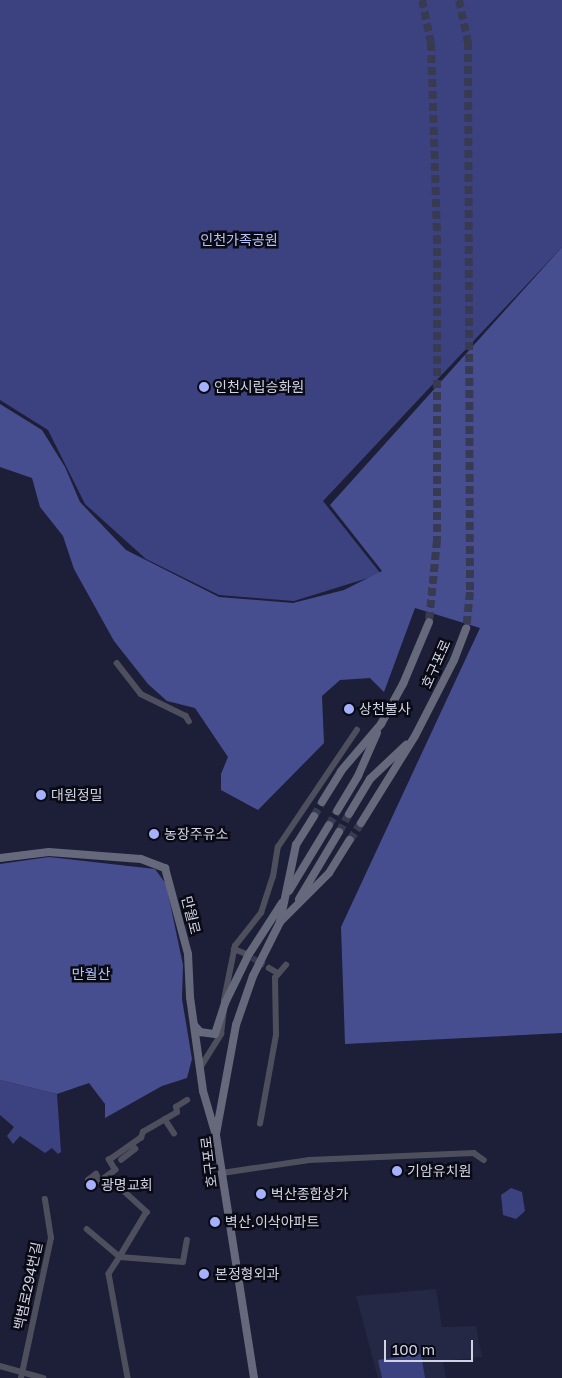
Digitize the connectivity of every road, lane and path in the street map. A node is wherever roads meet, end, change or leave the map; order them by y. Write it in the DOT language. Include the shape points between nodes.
graph roads {
  1 [pos="429,622"];
  2 [pos="466,628"];
  3 [pos="117,663"];
  4 [pos="189,721"];
  5 [pos="381,724"];
  6 [pos="357,730"];
  7 [pos="415,736"];
  8 [pos="322,802"];
  9 [pos="337,811"];
  10 [pos="349,814"];
  11 [pos="314,816"];
  12 [pos="361,823"];
  13 [pos="329,825"];
  14 [pos="339,832"];
  15 [pos="350,840"];
  16 [pos="0,858"];
  17 [pos="285,898"];
  18 [pos="293,910"];
  19 [pos="280,922"];
  20 [pos="234,950"];
  21 [pos="244,953"];
  22 [pos="286,965"];
  23 [pos="269,968"];
  24 [pos="278,973"];
  25 [pos="224,1008"];
  26 [pos="194,1025"];
  27 [pos="200,1068"];
  28 [pos="187,1100"];
  29 [pos="165,1119"];
  30 [pos="260,1124"];
  31 [pos="174,1133"];
  32 [pos="216,1134"];
  33 [pos="132,1145"];
  34 [pos="121,1160"];
  35 [pos="484,1160"];
  36 [pos="222,1173"];
  37 [pos="111,1179"];
  38 [pos="88,1180"];
  39 [pos="45,1199"];
  40 [pos="88,1229"];
  41 [pos="187,1240"];
  42 [pos="120,1257"];
  43 [pos="0,1366"];
  44 [pos="22,1375"];
  45 [pos="43,1378"];
  46 [pos="128,1378"];
  47 [pos="254,1378"];
  1 -- 5 [label="main road, 호구포로" via="403,684"];
  2 -- 7 [label="main road, 호구포로" via="454,660"];
  3 -- 4 [label="street" via="141,694 186,716"];
  5 -- 8 [label="main road, 호구포로" via="341,771"];
  5 -- 9 [label="main road, 호구포로" via="358,776"];
  6 -- 20 [label="street" via="278,847 262,913"];
  7 -- 10 [label="main road, 호구포로" via="370,779"];
  7 -- 12 [label="main road, 호구포로"];
  11 -- 17 [label="main road, 호구포로" via="296,845"];
  13 -- 17 [label="main road, 호구포로"];
  14 -- 18 [label="main road, 호구포로"];
  15 -- 18 [label="main road, 호구포로" via="329,873"];
  16 -- 26 [label="main road, 만월로" via="49,852 141,859 165,868 188,954"];
  17 -- 19 [label="main road, 호구포로"];
  17 -- 25 [label="main road" via="249,954"];
  18 -- 19 [label="main road, 호구포로"];
  19 -- 32 [label="main road, 호구포로" via="253,976 236,1025"];
  20 -- 21 [label="street"];
  20 -- 25 [label="street"];
  22 -- 24 [label="street"];
  23 -- 24 [label="street"];
  24 -- 30 [label="street" via="274,986 276,1035"];
  25 -- 26 [label="main road" via="215,1034 200,1032"];
  25 -- 27 [label="street" via="221,1034"];
  26 -- 27 [label="main road, 만월로"];
  27 -- 32 [label="main road, 만월로"];
  28 -- 29 [label="street"];
  29 -- 31 [label="street"];
  29 -- 33 [label="street" via="143,1132"];
  32 -- 36 [label="main road, 호구포로"];
  33 -- 34 [label="street" via="135,1149"];
  33 -- 38 [label="street" via="109,1160 115,1170 100,1181 96,1174"];
  35 -- 36 [label="street" via="474,1153 309,1160"];
  36 -- 47 [label="main road, 호구포로"];
  37 -- 42 [label="street" via="147,1212"];
  39 -- 44 [label="street, 백범로294번길" via="51,1238"];
  40 -- 42 [label="street"];
  41 -- 42 [label="street" via="183,1262"];
  42 -- 46 [label="street" via="109,1274"];
  43 -- 44 [label="street"];
  44 -- 45 [label="street"];
}
